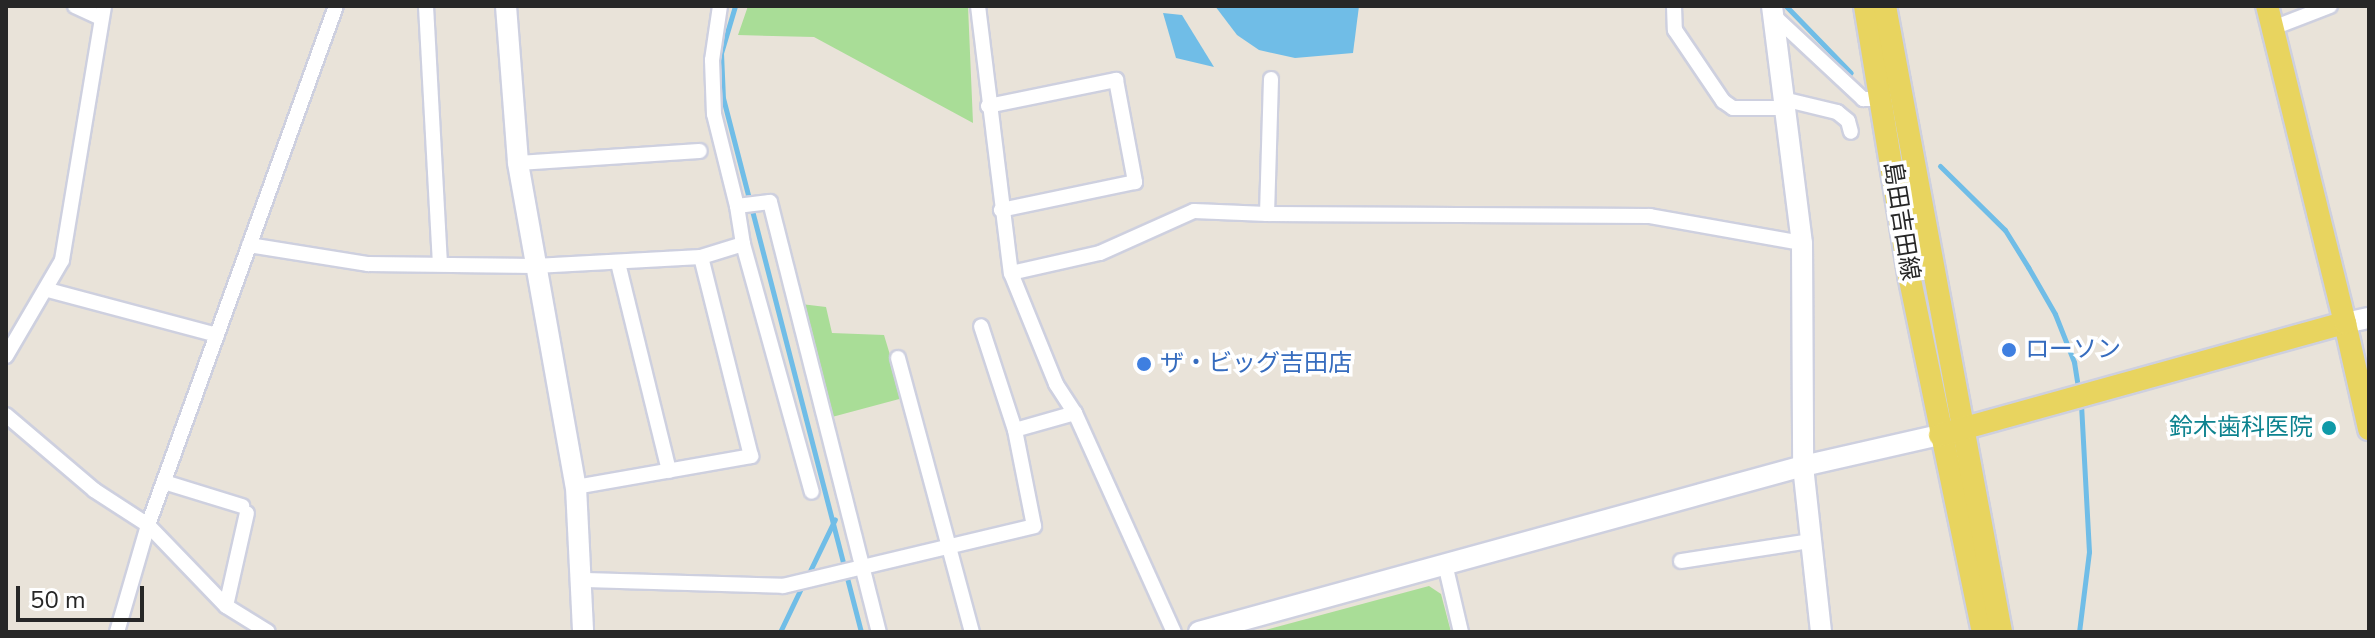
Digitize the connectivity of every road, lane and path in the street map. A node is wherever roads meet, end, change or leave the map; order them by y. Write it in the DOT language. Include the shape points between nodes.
graph roads {
  1 [pos="75,6"];
  2 [pos="336,6"];
  3 [pos="426,6"];
  4 [pos="506,6"];
  5 [pos="720,6"];
  6 [pos="978,6"];
  7 [pos="1674,6"];
  8 [pos="1865,6"];
  9 [pos="1885,6"];
  10 [pos="2267,6"];
  11 [pos="2330,6"];
  12 [pos="1770,9"];
  13 [pos="102,12"];
  14 [pos="2273,28"];
  15 [pos="1271,79"];
  16 [pos="1881,99"];
  17 [pos="1784,103"];
  18 [pos="988,106"];
  19 [pos="1851,132"];
  20 [pos="700,151"];
  21 [pos="518,163"];
  22 [pos="738,206"];
  23 [pos="1001,210"];
  24 [pos="1267,214"];
  25 [pos="1802,243"];
  26 [pos="743,244"];
  27 [pos="249,245"];
  28 [pos="701,257"];
  29 [pos="618,263"];
  30 [pos="440,264"];
  31 [pos="535,266"];
  32 [pos="1011,273"];
  33 [pos="48,290"];
  34 [pos="2369,318"];
  35 [pos="2345,323"];
  36 [pos="981,326"];
  37 [pos="217,335"];
  38 [pos="6,356"];
  39 [pos="898,358"];
  40 [pos="1075,413"];
  41 [pos="6,415"];
  42 [pos="1963,428"];
  43 [pos="2369,429"];
  44 [pos="1015,430"];
  45 [pos="1940,435"];
  46 [pos="1803,466"];
  47 [pos="669,471"];
  48 [pos="164,482"];
  49 [pos="576,487"];
  50 [pos="812,492"];
  51 [pos="148,525"];
  52 [pos="1810,541"];
  53 [pos="950,548"];
  54 [pos="1681,561"];
  55 [pos="1445,564"];
  56 [pos="862,570"];
  57 [pos="584,580"];
  58 [pos="226,606"];
  59 [pos="1819,630"];
  60 [pos="117,632"];
  61 [pos="268,632"];
  62 [pos="583,632"];
  63 [pos="879,632"];
  64 [pos="972,632"];
  65 [pos="1174,632"];
  66 [pos="1199,632"];
  67 [pos="1461,632"];
  68 [pos="1983,632"];
  69 [pos="2001,632"];
  1 -- 13 [label="street"];
  2 -- 27 [label="street"];
  3 -- 30 [label="street"];
  4 -- 21 [label="street"];
  5 -- 22 [label="street" via="712,60 714,114"];
  6 -- 18 [label="street"];
  7 -- 17 [label="street" via="1675,30 1723,101 1733,108"];
  8 -- 16 [label="main road, 島田吉田線"];
  9 -- 42 [label="main road, 島田吉田線"];
  10 -- 14 [label="main road"];
  11 -- 14 [label="street"];
  12 -- 16 [label="street" via="1863,99"];
  12 -- 17 [label="street"];
  13 -- 33 [label="street" via="62,260"];
  14 -- 35 [label="main road"];
  15 -- 24 [label="street"];
  16 -- 45 [label="main road, 島田吉田線"];
  17 -- 19 [label="street" via="1837,112"];
  17 -- 25 [label="street"];
  18 -- 23 [label="street"];
  18 -- 23 [label="street" via="1116,80 1135,182"];
  20 -- 21 [label="street"];
  21 -- 31 [label="street"];
  22 -- 26 [label="street"];
  22 -- 56 [label="street" via="770,202"];
  23 -- 32 [label="street"];
  24 -- 25 [label="street" via="1650,216"];
  24 -- 32 [label="street" via="1194,211 1100,253"];
  25 -- 46 [label="street"];
  26 -- 28 [label="street"];
  26 -- 50 [label="street"];
  27 -- 30 [label="street" via="368,264"];
  27 -- 37 [label="street"];
  28 -- 29 [label="street"];
  28 -- 47 [label="street" via="751,456"];
  29 -- 31 [label="street"];
  29 -- 47 [label="street"];
  30 -- 31 [label="street"];
  31 -- 49 [label="street"];
  32 -- 40 [label="street" via="1056,384"];
  33 -- 37 [label="street"];
  33 -- 38 [label="street"];
  34 -- 35 [label="street"];
  35 -- 42 [label="main road"];
  35 -- 43 [label="main road"];
  36 -- 44 [label="street"];
  37 -- 48 [label="street"];
  39 -- 53 [label="street"];
  40 -- 44 [label="street"];
  40 -- 65 [label="street"];
  41 -- 51 [label="street" via="94,490"];
  42 -- 45 [label="main road"];
  42 -- 69 [label="main road, 島田吉田線"];
  44 -- 53 [label="street" via="1034,526"];
  45 -- 46 [label="street"];
  45 -- 68 [label="main road, 島田吉田線"];
  46 -- 52 [label="street"];
  46 -- 55 [label="street"];
  47 -- 49 [label="street"];
  48 -- 51 [label="street"];
  48 -- 58 [label="street" via="245,509"];
  49 -- 57 [label="street"];
  51 -- 58 [label="street"];
  51 -- 60 [label="street"];
  52 -- 54 [label="street"];
  52 -- 59 [label="street"];
  53 -- 56 [label="street"];
  53 -- 64 [label="street"];
  55 -- 66 [label="street"];
  55 -- 67 [label="street"];
  56 -- 57 [label="street" via="791,585"];
  56 -- 63 [label="street"];
  57 -- 62 [label="street"];
  58 -- 61 [label="street"];
}
